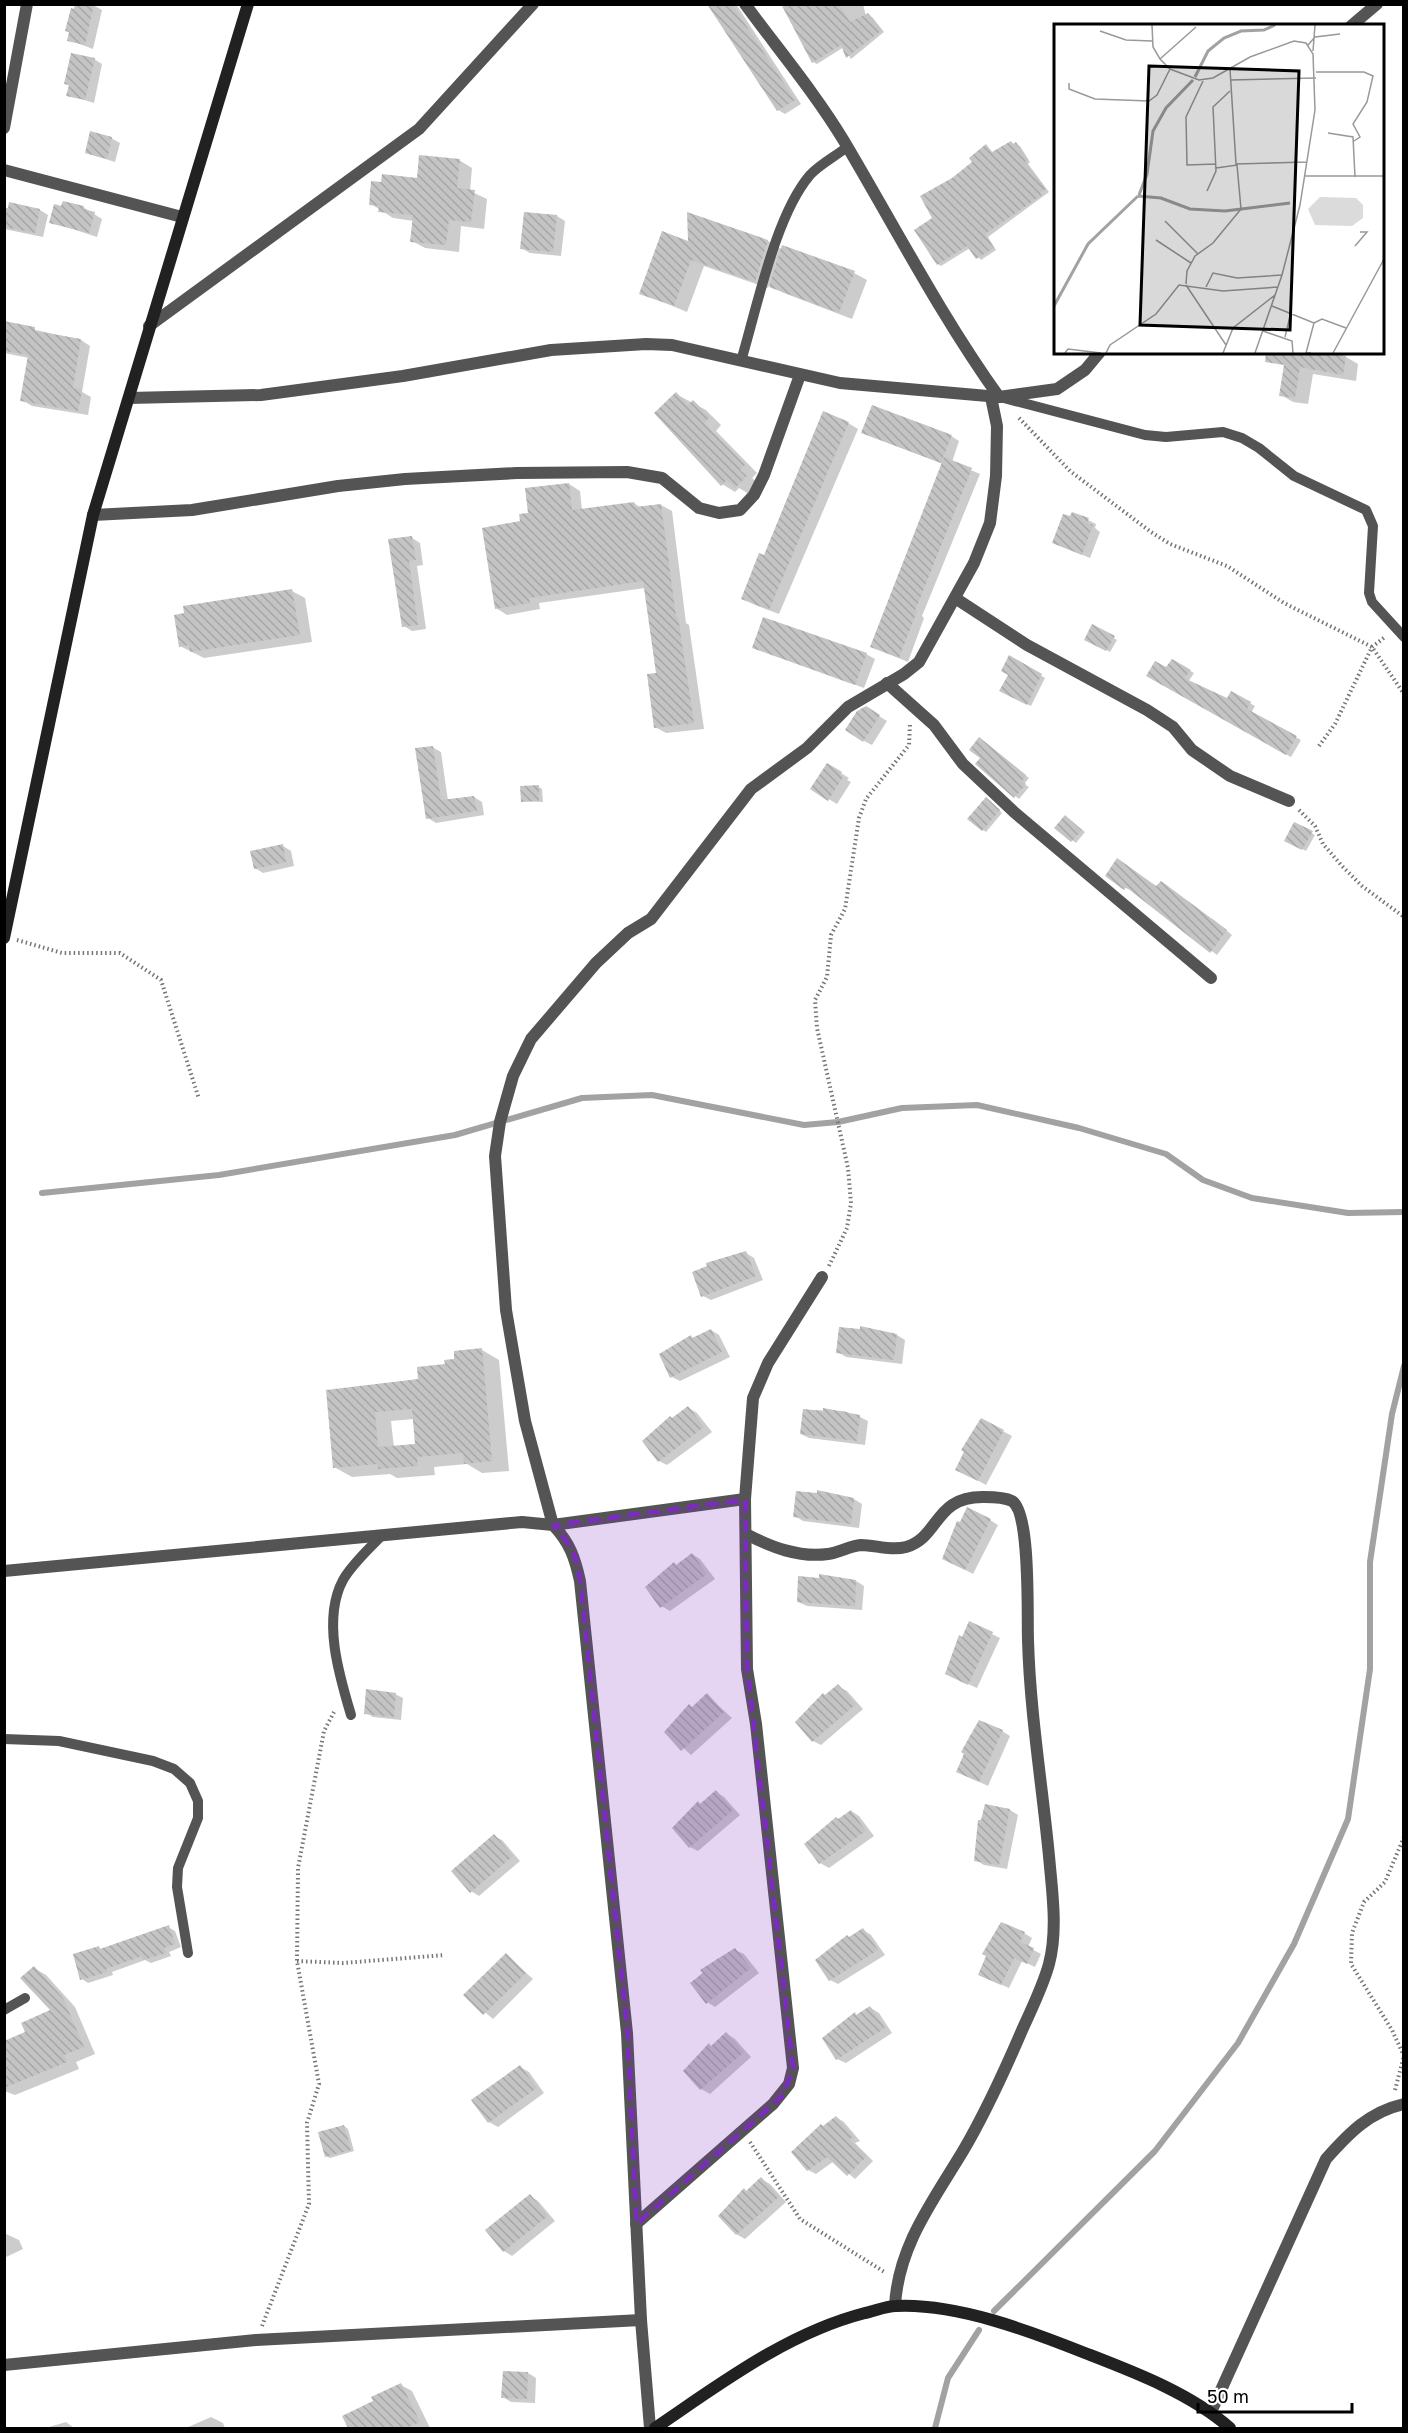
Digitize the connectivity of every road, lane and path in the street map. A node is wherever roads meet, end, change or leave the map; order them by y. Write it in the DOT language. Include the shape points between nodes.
graph roads {
  1 [pos="27,4"];
  2 [pos="248,4"];
  3 [pos="533,4"];
  4 [pos="745,4"];
  5 [pos="1377,4"];
  6 [pos="1352,24"];
  7 [pos="4,128"];
  8 [pos="847,147"];
  9 [pos="4,170"];
  10 [pos="182,217"];
  11 [pos="149,326"];
  12 [pos="1098,354"];
  13 [pos="741,361"];
  14 [pos="800,375"];
  15 [pos="995,397"];
  16 [pos="129,398"];
  17 [pos="93,516"];
  18 [pos="955,598"];
  19 [pos="1395,629"];
  20 [pos="1404,637"];
  21 [pos="1372,647"];
  22 [pos="887,683"];
  23 [pos="1404,694"];
  24 [pos="908,701"];
  25 [pos="1319,746"];
  26 [pos="1289,801"];
  27 [pos="1404,917"];
  28 [pos="5,937"];
  29 [pos="1210,978"];
  30 [pos="199,1099"];
  31 [pos="822,1277"];
  32 [pos="745,1499"];
  33 [pos="553,1525"];
  34 [pos="746,1534"];
  35 [pos="382,1535"];
  36 [pos="4,1571"];
  37 [pos="344,1691"];
  38 [pos="351,1715"];
  39 [pos="4,1739"];
  40 [pos="1404,1837"];
  41 [pos="188,1953"];
  42 [pos="445,1955"];
  43 [pos="297,1961"];
  44 [pos="25,1998"];
  45 [pos="4,2010"];
  46 [pos="1404,2056"];
  47 [pos="1404,2104"];
  48 [pos="1380,2111"];
  49 [pos="744,2132"];
  50 [pos="636,2224"];
  51 [pos="896,2281"];
  52 [pos="895,2306"];
  53 [pos="641,2320"];
  54 [pos="256,2340"];
  55 [pos="4,2365"];
  56 [pos="1211,2412"];
  57 [pos="652,2428"];
  58 [pos="1230,2428"];
  1 -- 7 [label="street"];
  2 -- 10 [label="street"];
  3 -- 11 [label="street" via="419,129"];
  4 -- 8 [label="street"];
  5 -- 6 [label="street"];
  8 -- 13 [label="lane" via="812,173 799,190 783,226"];
  8 -- 15 [label="street"];
  9 -- 10 [label="street"];
  10 -- 11 [label="street"];
  11 -- 16 [label="street"];
  12 -- 15 [label="street" via="1057,389"];
  13 -- 14 [label="street"];
  13 -- 16 [label="street" via="672,345 646,344 551,350 261,395"];
  14 -- 15 [label="street" via="877,388"];
  14 -- 17 [label="street" via="764,475 754,495 740,510 719,513 699,508 662,478 627,472 517,473 405,478 192,510"];
  15 -- 18 [label="street" via="996,476 990,523"];
  15 -- 19 [label="lane" via="1145,435 1223,432 1259,448 1301,480 1354,502 1366,510 1373,526 1369,593"];
  15 -- 21 [label="path" via="1070,471 1151,532 1170,544 1227,566 1284,603"];
  16 -- 17 [label="street"];
  17 -- 28 [label="street"];
  18 -- 22 [label="street" via="919,662"];
  18 -- 26 [label="street" via="1027,645 1147,710 1173,727 1192,750 1230,776"];
  19 -- 20 [label="lane"];
  19 -- 21 [label="path"];
  21 -- 23 [label="path"];
  21 -- 25 [label="path" via="1335,724"];
  22 -- 24 [label="street"];
  22 -- 33 [label="street" via="848,707 807,748 751,789 651,919 628,933 596,963 531,1039 517,1066 500,1122 495,1156 496,1193 506,1310 525,1421"];
  24 -- 29 [label="street" via="997,796"];
  24 -- 31 [label="path" via="909,745 867,799 859,818 845,909 831,935 827,977 815,1000 817,1028 848,1168 851,1203 847,1228"];
  26 -- 27 [label="path" via="1315,826 1323,844 1342,866"];
  28 -- 30 [label="path" via="62,953 120,953 161,980"];
  31 -- 32 [label="street" via="768,1363 753,1398"];
  32 -- 33 [label="street"];
  32 -- 34 [label="street"];
  33 -- 35 [label="street" via="522,1522"];
  33 -- 50 [label="street" via="573,1550 580,1581 627,2033"];
  34 -- 49 [label="street" via="747,1669 793,2068 782,2096"];
  34 -- 51 [label="street" via="788,1552 830,1554 855,1545 907,1547 919,1540 954,1502 974,1497 1012,1501 1022,1513 1030,1682 1053,1905 1049,1963 1005,2071 964,2149 923,2214"];
  35 -- 36 [label="street"];
  35 -- 37 [label="lane" via="344,1578 335,1598 333,1614"];
  37 -- 38 [label="lane"];
  37 -- 43 [label="path" via="324,1731 298,1868"];
  39 -- 41 [label="lane" via="59,1741 153,1761 174,1769 190,1783 198,1801 198,1818 178,1868 177,1887"];
  40 -- 46 [label="path" via="1385,1882 1364,1902 1352,1933 1351,1964"];
  42 -- 43 [label="path" via="343,1963"];
  43 -- 54 [label="path" via="320,2084 308,2123 309,2204"];
  44 -- 45 [label="lane"];
  46 -- 48 [label="path" via="1396,2088"];
  47 -- 48 [label="street"];
  48 -- 56 [label="street" via="1355,2127 1326,2159"];
  49 -- 50 [label="street"];
  49 -- 51 [label="path" via="800,2219"];
  50 -- 53 [label="street"];
  51 -- 52 [label="street"];
  52 -- 56 [label="street" via="959,2314 1060,2343 1118,2366"];
  52 -- 57 [label="street" via="808,2334 738,2372"];
  53 -- 54 [label="street"];
  53 -- 57 [label="street"];
  54 -- 55 [label="street"];
  56 -- 58 [label="street"];
}
